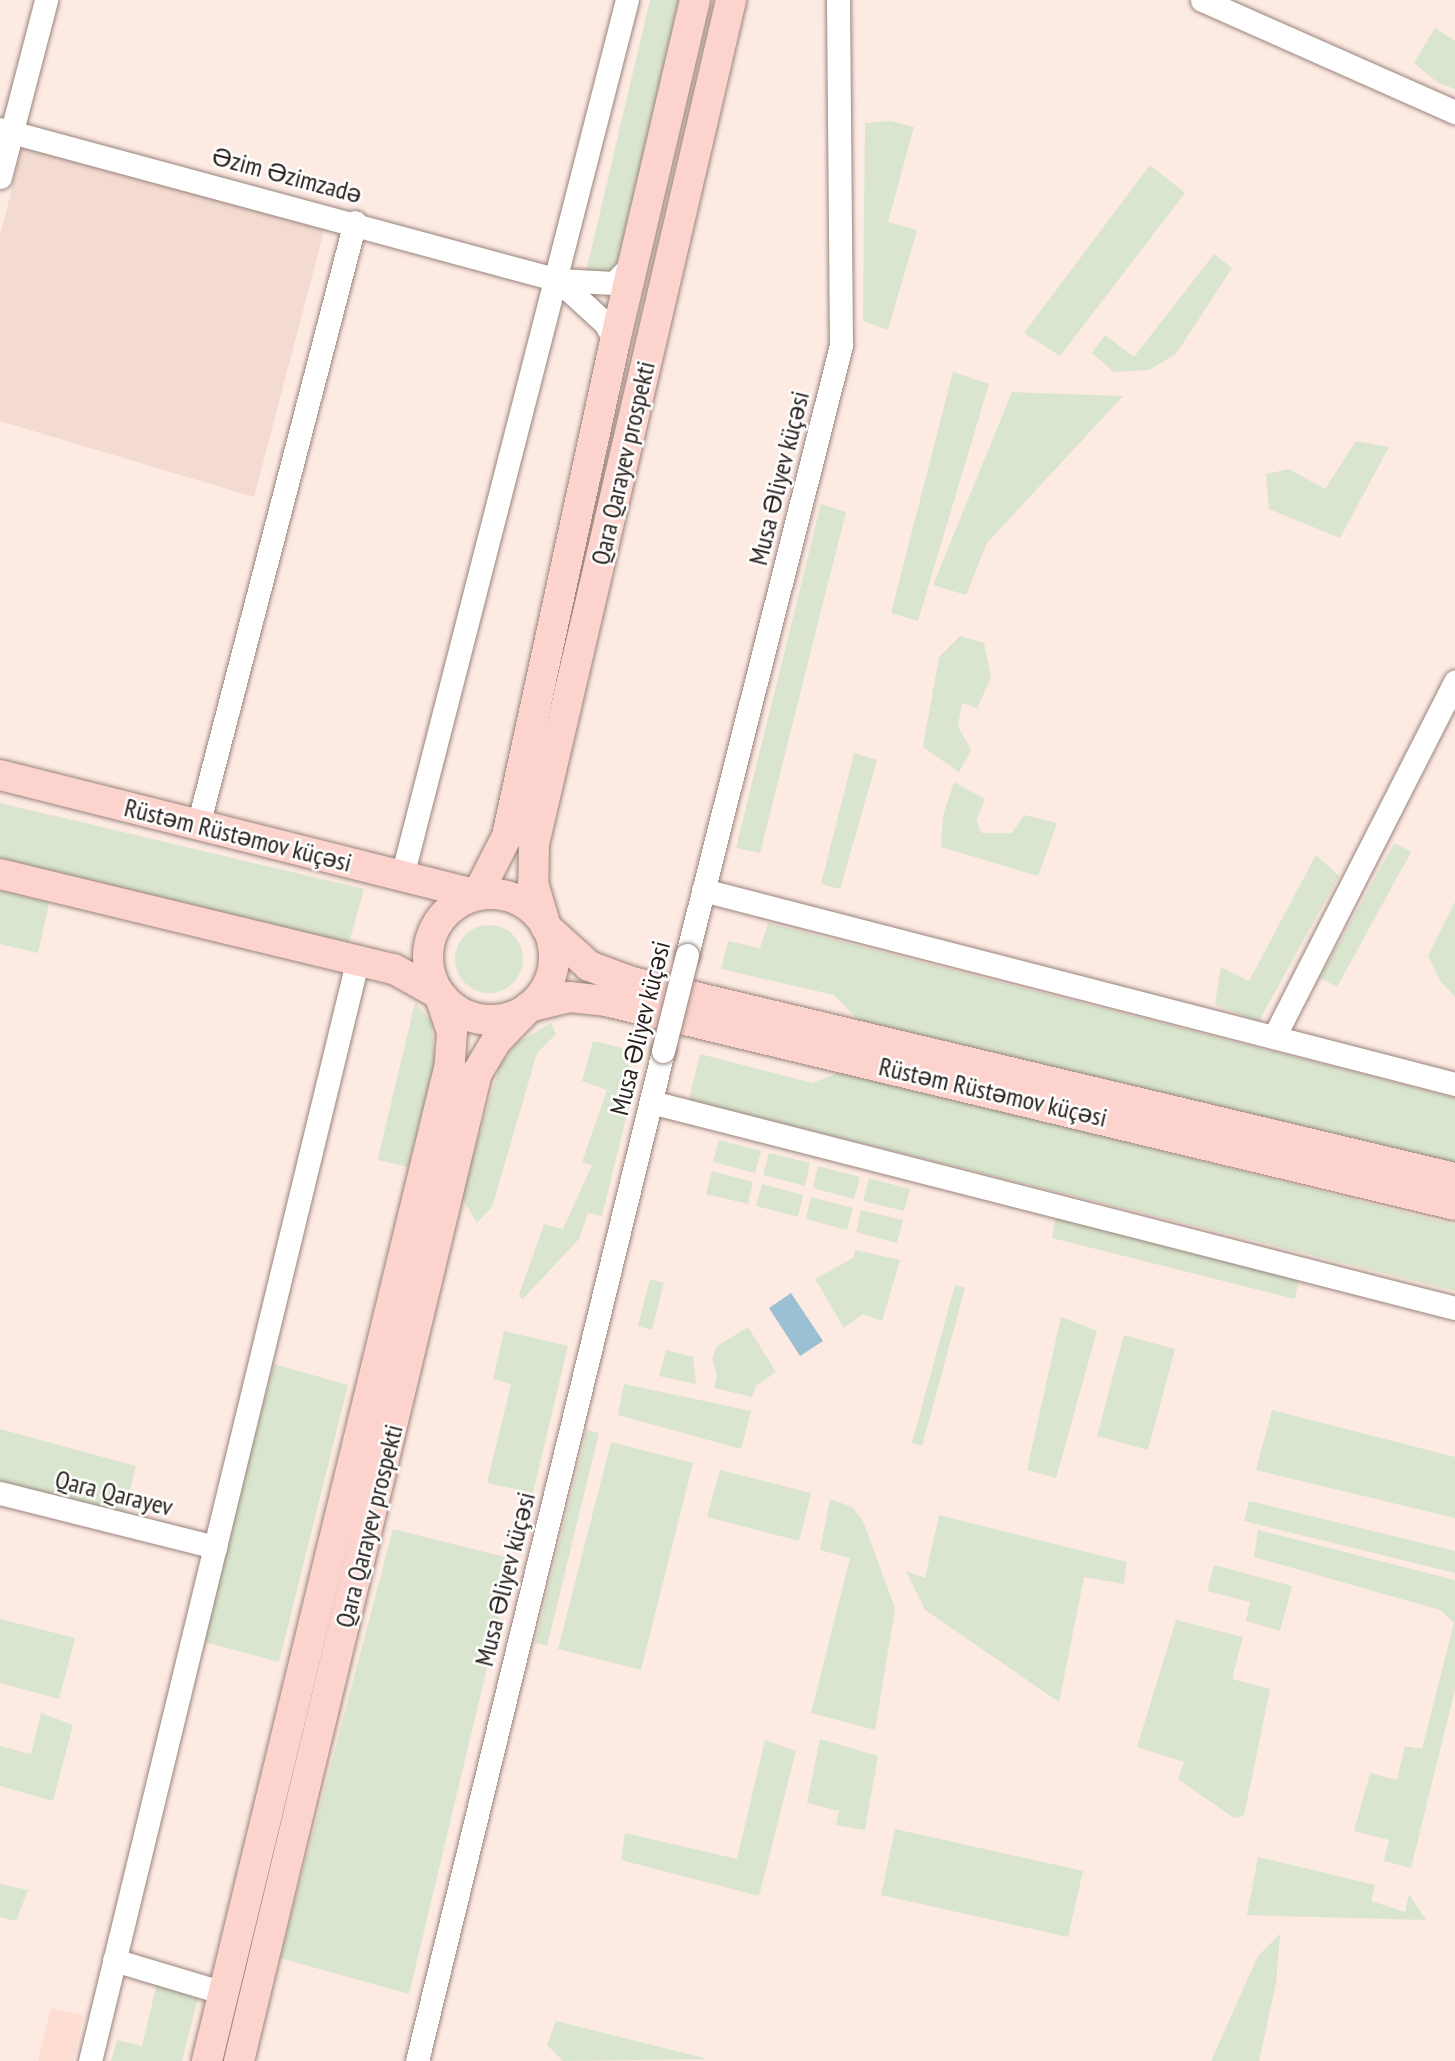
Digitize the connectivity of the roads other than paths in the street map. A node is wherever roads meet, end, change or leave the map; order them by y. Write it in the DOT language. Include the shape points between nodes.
graph roads {
  1 [pos="46,0"];
  2 [pos="627,0"];
  3 [pos="695,0"];
  4 [pos="732,0"];
  5 [pos="838,0"];
  6 [pos="1202,0"];
  7 [pos="1455,112"];
  8 [pos="5,131"];
  9 [pos="0,177"];
  10 [pos="355,222"];
  11 [pos="633,262"];
  12 [pos="558,281"];
  13 [pos="615,341"];
  14 [pos="1455,681"];
  15 [pos="0,775"];
  16 [pos="198,825"];
  17 [pos="0,874"];
  18 [pos="402,876"];
  19 [pos="703,890"];
  20 [pos="477,895"];
  21 [pos="547,927"];
  22 [pos="358,958"];
  23 [pos="439,994"];
  24 [pos="529,1007"];
  25 [pos="1274,1037"];
  26 [pos="1455,1084"];
  27 [pos="651,1102"];
  28 [pos="1455,1178"];
  29 [pos="1455,1205"];
  30 [pos="1455,1308"];
  31 [pos="0,1493"];
  32 [pos="215,1547"];
  33 [pos="114,1960"];
  34 [pos="224,1993"];
  35 [pos="90,2061"];
  36 [pos="207,2061"];
  37 [pos="239,2061"];
  38 [pos="417,2061"];
  1 -- 8 [label="street"];
  2 -- 12 [label="street"];
  3 -- 11 [label="main road, Qara Qarayev prospekti"];
  4 -- 21 [label="main road, Qara Qarayev prospekti" via="534,844 533,883"];
  5 -- 19 [label="street, Musa Əliyev küçəsi" via="841,345"];
  6 -- 7 [label="street"];
  8 -- 9 [label="street"];
  8 -- 10 [label="street, Əzim Əzimzadə"];
  10 -- 12 [label="street, Əzim Əzimzadə"];
  10 -- 16 [label="street"];
  11 -- 12 [label="street" via="614,283"];
  11 -- 13 [label="main road, Qara Qarayev prospekti"];
  12 -- 13 [label="street" via="605,323"];
  12 -- 18 [label="street"];
  13 -- 20 [label="main road, Qara Qarayev prospekti" via="507,836"];
  14 -- 25 [label="street"];
  15 -- 16 [label="main road, Rüstəm Rüstəmov küçəsi"];
  16 -- 18 [label="main road, Rüstəm Rüstəmov küçəsi"];
  17 -- 22 [label="main road"];
  18 -- 20 [label="main road, Rüstəm Rüstəmov küçəsi"];
  19 -- 25 [label="street"];
  19 -- 27 [label="street, Musa Əliyev küçəsi, bridge"];
  20 -- 21 [label="main road" via="502,894 519,900"];
  20 -- 23 [label="main road" via="459,902 435,927 427,961"];
  21 -- 24 [label="main road" via="554,948 553,970 544,991"];
  21 -- 28 [label="main road, Rüstəm Rüstəmov küçəsi" via="589,966 632,982"];
  22 -- 23 [label="main road" via="417,979"];
  22 -- 32 [label="street"];
  23 -- 24 [label="main road" via="471,1017 491,1020"];
  23 -- 34 [label="main road, Qara Qarayev prospekti" via="452,1032 450,1064"];
  24 -- 29 [label="main road, Rüstəm Rüstəmov küçəsi" via="569,997 606,1001"];
  24 -- 37 [label="main road, Qara Qarayev prospekti" via="497,1040 477,1073"];
  25 -- 26 [label="street"];
  27 -- 30 [label="street"];
  27 -- 38 [label="street, Musa Əliyev küçəsi"];
  31 -- 32 [label="street, Qara Qarayev"];
  32 -- 33 [label="street"];
  33 -- 34 [label="street"];
  33 -- 35 [label="street"];
  34 -- 36 [label="main road, Qara Qarayev prospekti"];
}
